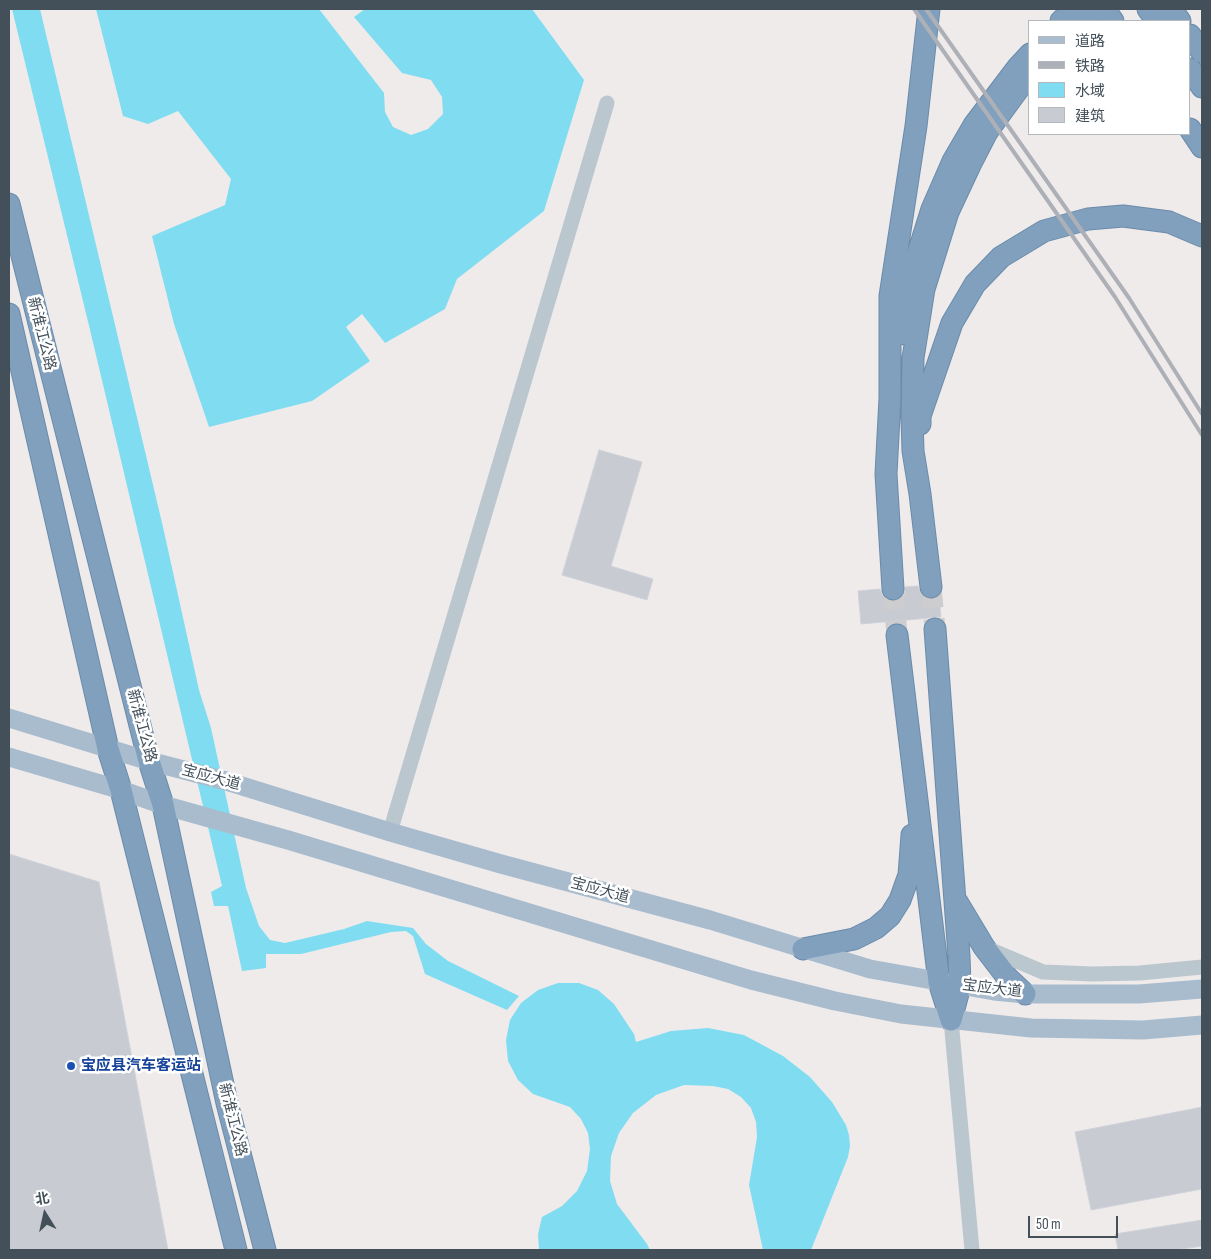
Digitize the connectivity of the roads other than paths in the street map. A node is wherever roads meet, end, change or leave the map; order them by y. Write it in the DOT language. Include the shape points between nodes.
graph roads {
  1 [pos="929,9"];
  2 [pos="1074,9"];
  3 [pos="1096,9"];
  4 [pos="1104,9"];
  5 [pos="1148,9"];
  6 [pos="1171,9"];
  7 [pos="1063,20"];
  8 [pos="1080,20"];
  9 [pos="1112,20"];
  10 [pos="1156,20"];
  11 [pos="1179,20"];
  12 [pos="1191,36"];
  13 [pos="1202,52"];
  14 [pos="1028,56"];
  15 [pos="1191,70"];
  16 [pos="1028,75"];
  17 [pos="1202,87"];
  18 [pos="607,103"];
  19 [pos="980,129"];
  20 [pos="1191,130"];
  21 [pos="1202,147"];
  22 [pos="9,204"];
  23 [pos="1202,236"];
  24 [pos="9,314"];
  25 [pos="890,398"];
  26 [pos="920,494"];
  27 [pos="931,587"];
  28 [pos="892,589"];
  29 [pos="935,629"];
  30 [pos="897,634"];
  31 [pos="9,718"];
  32 [pos="108,749"];
  33 [pos="9,757"];
  34 [pos="150,762"];
  35 [pos="121,790"];
  36 [pos="916,792"];
  37 [pos="163,805"];
  38 [pos="390,832"];
  39 [pos="954,898"];
  40 [pos="984,947"];
  41 [pos="804,949"];
  42 [pos="1202,967"];
  43 [pos="949,984"];
  44 [pos="1202,989"];
  45 [pos="1025,994"];
  46 [pos="951,1020"];
  47 [pos="1202,1025"];
  48 [pos="236,1250"];
  49 [pos="265,1250"];
  50 [pos="972,1250"];
  1 -- 25 [label="highway" via="916,126 890,296"];
  2 -- 7 [label="highway"];
  3 -- 8 [label="highway"];
  4 -- 9 [label="highway"];
  5 -- 10 [label="highway"];
  6 -- 11 [label="highway"];
  12 -- 13 [label="highway"];
  14 -- 19 [label="highway"];
  15 -- 17 [label="highway"];
  16 -- 19 [label="highway"];
  18 -- 38 [label="street"];
  19 -- 25 [label="highway" via="953,161 932,209 909,282"];
  19 -- 26 [label="highway" via="948,212 924,289 913,358 912,409 913,451"];
  20 -- 21 [label="highway"];
  22 -- 34 [label="highway, 新淮江公路"];
  23 -- 26 [label="highway" via="1169,222 1123,216 1088,219 1044,231 1001,258 975,284 952,323 920,416"];
  24 -- 32 [label="highway, 新淮江公路"];
  25 -- 28 [label="highway" via="886,474"];
  26 -- 27 [label="highway"];
  29 -- 39 [label="highway"];
  30 -- 36 [label="highway"];
  31 -- 32 [label="main road, 宝应大道"];
  32 -- 34 [label="main road, 宝应大道"];
  32 -- 35 [label="highway, 新淮江公路"];
  33 -- 35 [label="main road"];
  34 -- 37 [label="highway, 新淮江公路"];
  34 -- 38 [label="main road, 宝应大道" via="226,781"];
  35 -- 37 [label="main road"];
  35 -- 48 [label="highway, 新淮江公路"];
  36 -- 41 [label="highway" via="909,875 890,916 876,928 854,939"];
  36 -- 43 [label="highway"];
  37 -- 46 [label="main road" via="751,980 835,1001"];
  37 -- 49 [label="highway, 新淮江公路" via="227,1103"];
  38 -- 41 [label="main road, 宝应大道"];
  39 -- 40 [label="highway"];
  39 -- 43 [label="highway"];
  40 -- 42 [label="street" via="1043,972 1092,974"];
  40 -- 45 [label="highway"];
  41 -- 43 [label="main road, 宝应大道" via="870,969"];
  43 -- 45 [label="main road, 宝应大道"];
  43 -- 46 [label="highway"];
  44 -- 45 [label="main road, 宝应大道" via="1139,994"];
  46 -- 47 [label="main road" via="1050,1029 1143,1030"];
  46 -- 50 [label="street"];
}
